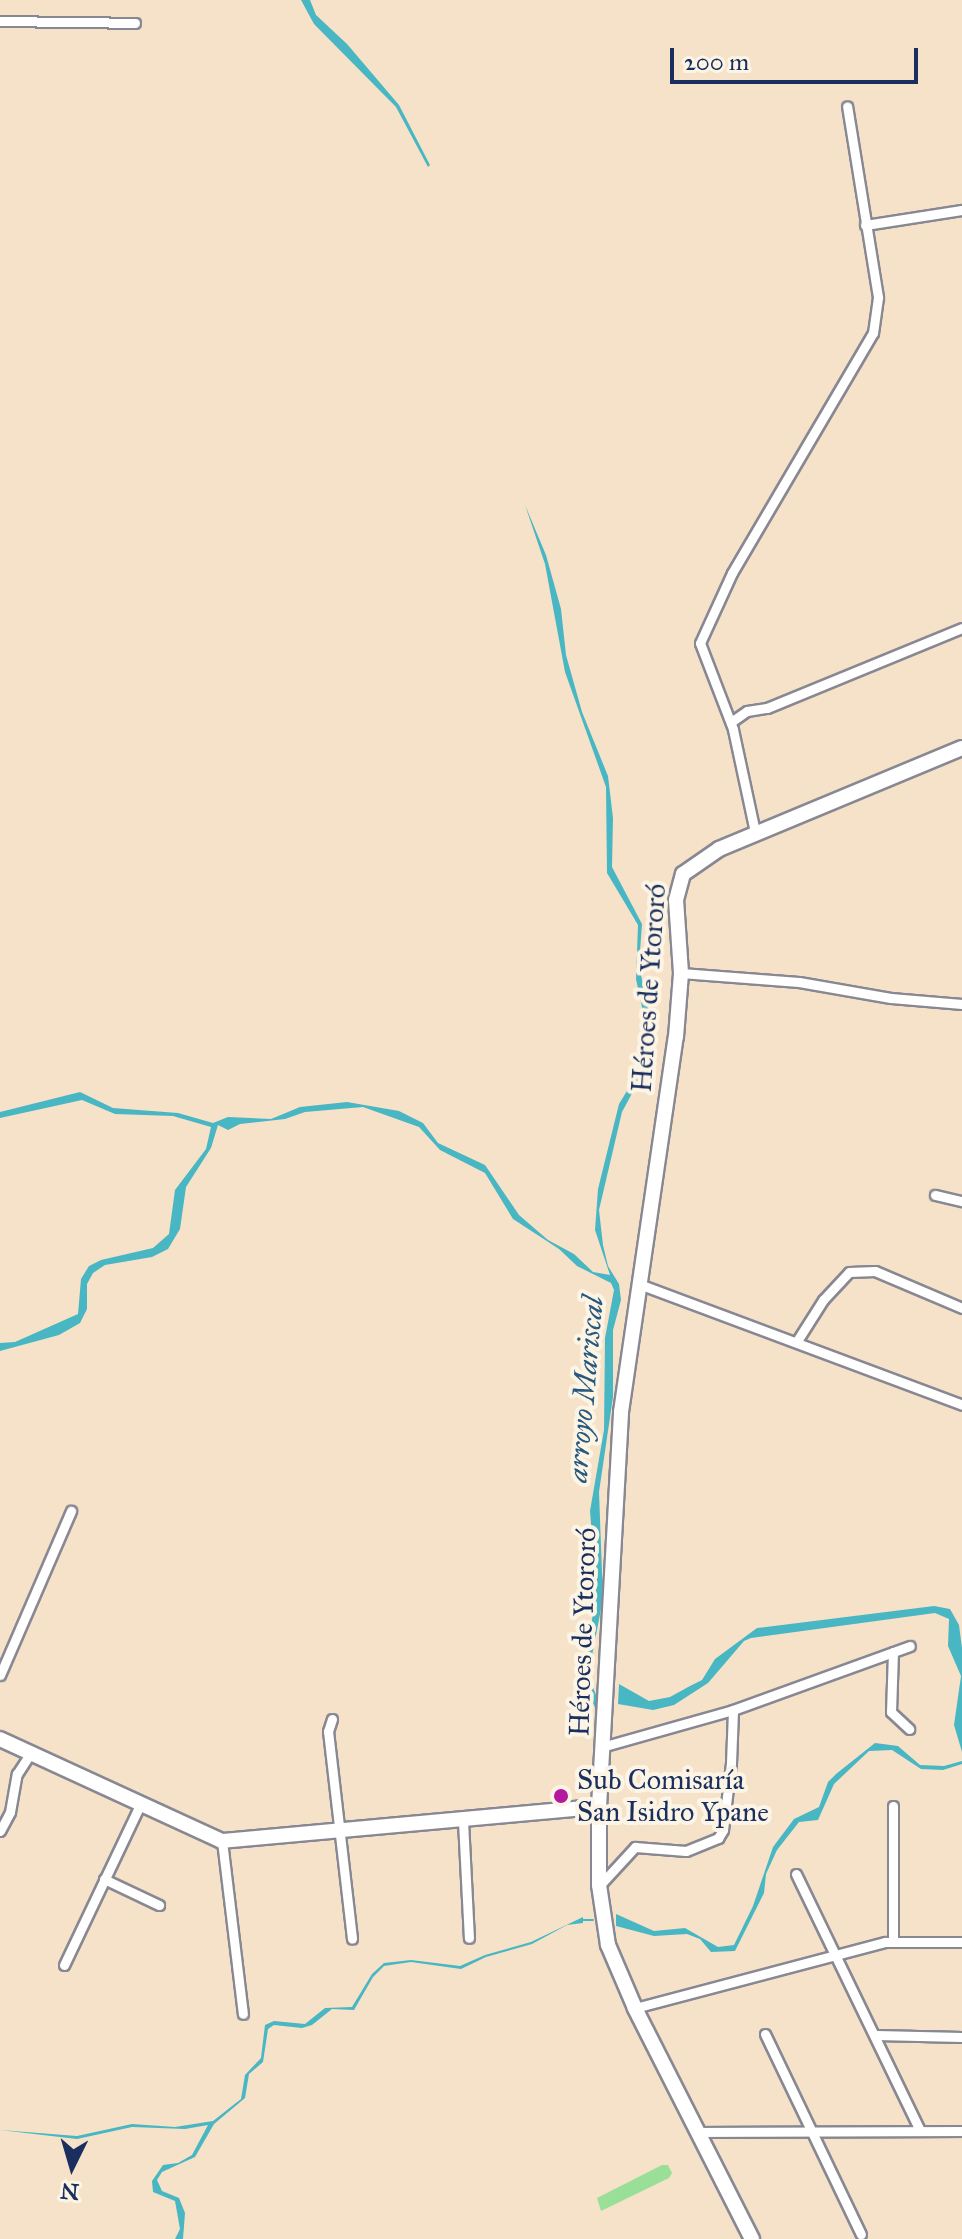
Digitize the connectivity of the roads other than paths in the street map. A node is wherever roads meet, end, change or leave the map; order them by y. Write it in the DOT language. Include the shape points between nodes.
graph roads {
  1 [pos="0,21"];
  2 [pos="135,23"];
  3 [pos="847,106"];
  4 [pos="962,210"];
  5 [pos="865,225"];
  6 [pos="962,628"];
  7 [pos="731,722"];
  8 [pos="962,748"];
  9 [pos="755,832"];
  10 [pos="681,973"];
  11 [pos="962,1004"];
  12 [pos="935,1195"];
  13 [pos="962,1201"];
  14 [pos="639,1284"];
  15 [pos="962,1308"];
  16 [pos="797,1341"];
  17 [pos="962,1405"];
  18 [pos="71,1511"];
  19 [pos="910,1646"];
  20 [pos="893,1652"];
  21 [pos="0,1675"];
  22 [pos="733,1710"];
  23 [pos="332,1719"];
  24 [pos="909,1729"];
  25 [pos="0,1739"];
  26 [pos="605,1746"];
  27 [pos="30,1754"];
  28 [pos="140,1805"];
  29 [pos="893,1806"];
  30 [pos="599,1807"];
  31 [pos="463,1821"];
  32 [pos="0,1831"];
  33 [pos="340,1831"];
  34 [pos="222,1841"];
  35 [pos="796,1874"];
  36 [pos="104,1879"];
  37 [pos="599,1885"];
  38 [pos="159,1905"];
  39 [pos="469,1938"];
  40 [pos="352,1939"];
  41 [pos="893,1942"];
  42 [pos="962,1942"];
  43 [pos="838,1957"];
  44 [pos="64,1965"];
  45 [pos="635,2008"];
  46 [pos="243,2014"];
  47 [pos="765,2034"];
  48 [pos="876,2035"];
  49 [pos="962,2037"];
  50 [pos="920,2130"];
  51 [pos="962,2131"];
  52 [pos="696,2132"];
  53 [pos="814,2132"];
  54 [pos="861,2234"];
  55 [pos="752,2239"];
  1 -- 2 [label="street"];
  3 -- 5 [label="street"];
  4 -- 5 [label="street"];
  5 -- 7 [label="street" via="878,297 873,333 732,573 700,643"];
  6 -- 7 [label="street" via="767,708 747,711"];
  7 -- 9 [label="street"];
  8 -- 9 [label="main road, Héroes de Ytororó"];
  9 -- 10 [label="main road, Héroes de Ytororó" via="683,874 675,916"];
  10 -- 11 [label="street"];
  10 -- 14 [label="main road, Héroes de Ytororó"];
  12 -- 13 [label="street"];
  14 -- 16 [label="street"];
  14 -- 26 [label="main road, Héroes de Ytororó" via="620,1427"];
  15 -- 16 [label="street" via="875,1271 849,1272"];
  16 -- 17 [label="street"];
  18 -- 21 [label="street"];
  19 -- 20 [label="street"];
  20 -- 22 [label="street"];
  20 -- 24 [label="street" via="891,1712"];
  22 -- 26 [label="street"];
  22 -- 37 [label="street" via="731,1763 718,1838 686,1851 632,1848"];
  23 -- 33 [label="street" via="328,1731"];
  25 -- 27 [label="main road"];
  26 -- 30 [label="main road, Héroes de Ytororó"];
  27 -- 28 [label="main road"];
  27 -- 32 [label="street" via="17,1774"];
  28 -- 34 [label="main road"];
  28 -- 36 [label="street"];
  29 -- 41 [label="street"];
  30 -- 31 [label="main road"];
  30 -- 37 [label="main road, Héroes de Ytororó"];
  31 -- 33 [label="main road"];
  31 -- 39 [label="street"];
  33 -- 34 [label="main road"];
  33 -- 40 [label="street"];
  34 -- 46 [label="street"];
  35 -- 43 [label="street"];
  36 -- 38 [label="street"];
  36 -- 44 [label="street"];
  37 -- 45 [label="main road, Héroes de Ytororó" via="608,1945"];
  41 -- 42 [label="street"];
  41 -- 43 [label="street"];
  43 -- 45 [label="street"];
  43 -- 48 [label="street"];
  45 -- 52 [label="main road, Héroes de Ytororó"];
  47 -- 53 [label="street"];
  48 -- 49 [label="street"];
  48 -- 50 [label="street"];
  50 -- 51 [label="street"];
  50 -- 53 [label="street"];
  52 -- 53 [label="street"];
  52 -- 55 [label="main road, Héroes de Ytororó"];
  53 -- 54 [label="street"];
}
